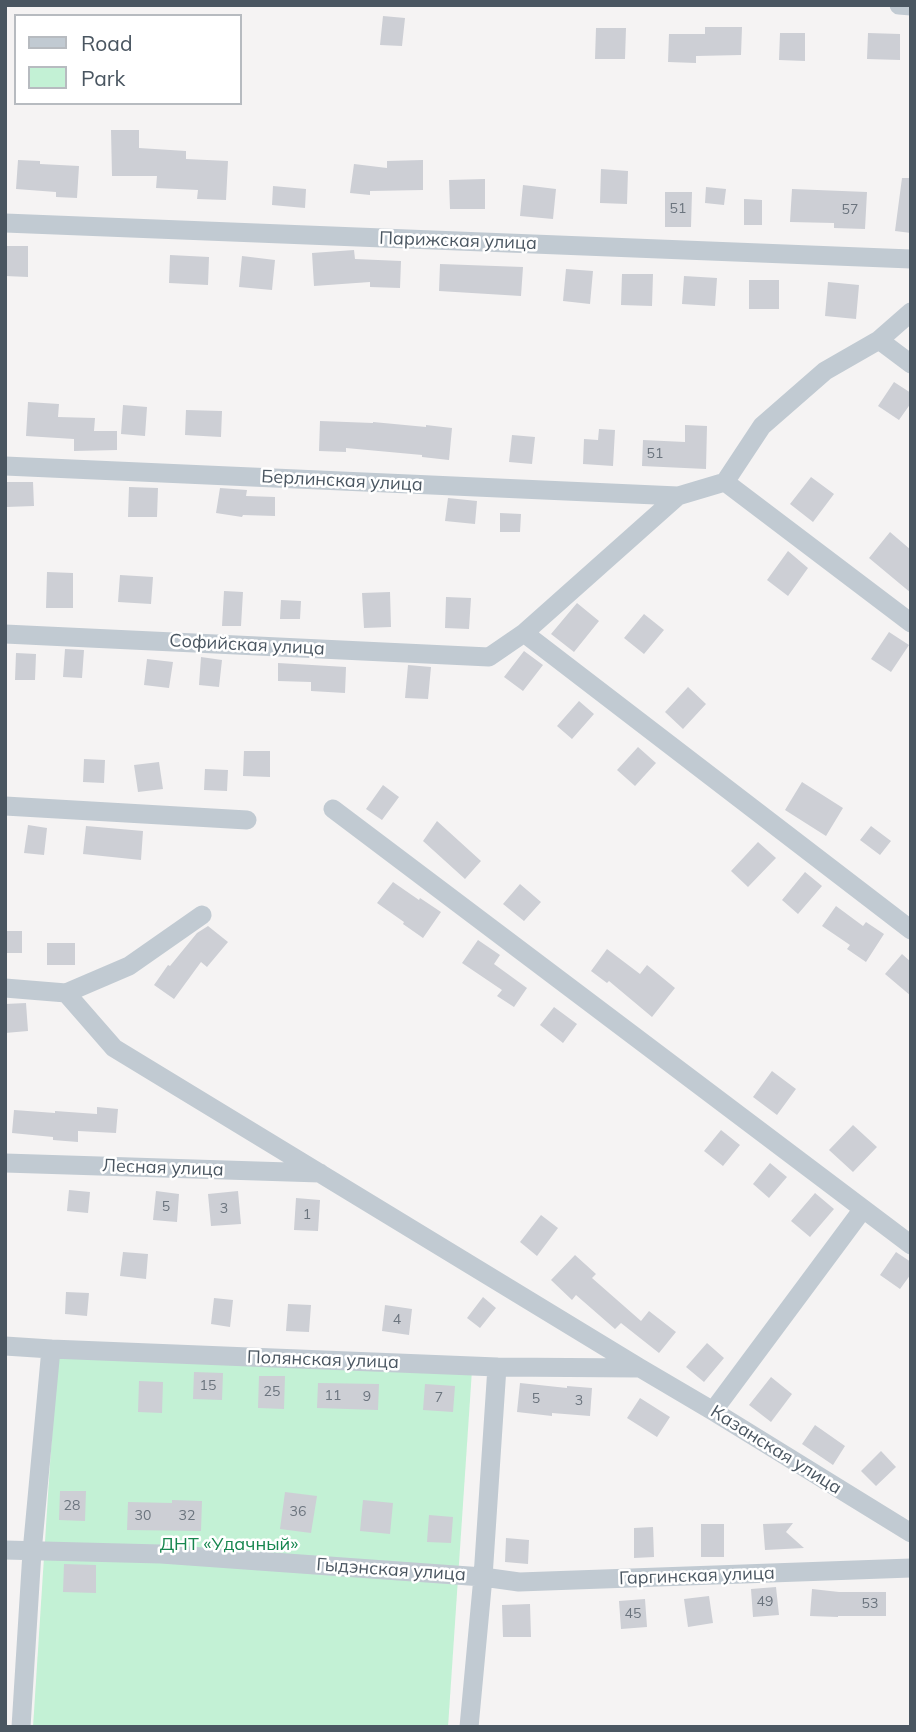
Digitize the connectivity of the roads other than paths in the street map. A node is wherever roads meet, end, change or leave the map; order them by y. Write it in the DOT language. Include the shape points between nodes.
graph roads {
  1 [pos="898,5"];
  2 [pos="911,6"];
  3 [pos="5,223"];
  4 [pos="911,259"];
  5 [pos="911,312"];
  6 [pos="879,340"];
  7 [pos="911,363"];
  8 [pos="5,466"];
  9 [pos="725,482"];
  10 [pos="678,496"];
  11 [pos="911,623"];
  12 [pos="524,633"];
  13 [pos="5,634"];
  14 [pos="5,806"];
  15 [pos="333,809"];
  16 [pos="247,820"];
  17 [pos="202,915"];
  18 [pos="911,930"];
  19 [pos="5,989"];
  20 [pos="66,993"];
  21 [pos="5,1163"];
  22 [pos="321,1173"];
  23 [pos="863,1209"];
  24 [pos="911,1245"];
  25 [pos="5,1346"];
  26 [pos="51,1349"];
  27 [pos="496,1367"];
  28 [pos="640,1368"];
  29 [pos="713,1411"];
  30 [pos="911,1534"];
  31 [pos="5,1550"];
  32 [pos="32,1552"];
  33 [pos="911,1568"];
  34 [pos="483,1577"];
  35 [pos="21,1727"];
  36 [pos="469,1727"];
  1 -- 2 [label="street"];
  3 -- 4 [label="street, Парижская улица"];
  5 -- 6 [label="street"];
  6 -- 7 [label="street"];
  6 -- 9 [label="street" via="825,371 762,426"];
  8 -- 10 [label="street, Берлинская улица"];
  9 -- 10 [label="street"];
  9 -- 11 [label="street"];
  10 -- 12 [label="street"];
  12 -- 13 [label="street, Софийская улица" via="489,657"];
  12 -- 18 [label="street"];
  14 -- 16 [label="street"];
  15 -- 23 [label="street"];
  17 -- 20 [label="street" via="129,966"];
  19 -- 20 [label="street"];
  20 -- 22 [label="street, Казанская улица" via="114,1048"];
  21 -- 22 [label="street, Лесная улица"];
  22 -- 28 [label="street, Казанская улица"];
  23 -- 24 [label="street"];
  23 -- 29 [label="street"];
  25 -- 26 [label="street, Полянская улица"];
  26 -- 27 [label="street, Полянская улица"];
  26 -- 32 [label="street"];
  27 -- 28 [label="street, Полянская улица"];
  27 -- 34 [label="street"];
  28 -- 29 [label="street, Казанская улица"];
  29 -- 30 [label="street, Казанская улица"];
  31 -- 32 [label="street, Гыдэнская улица"];
  32 -- 34 [label="street, Гыдэнская улица" via="161,1554"];
  32 -- 35 [label="street"];
  33 -- 34 [label="street, Гаргинская улица" via="519,1582"];
  34 -- 36 [label="street"];
}
